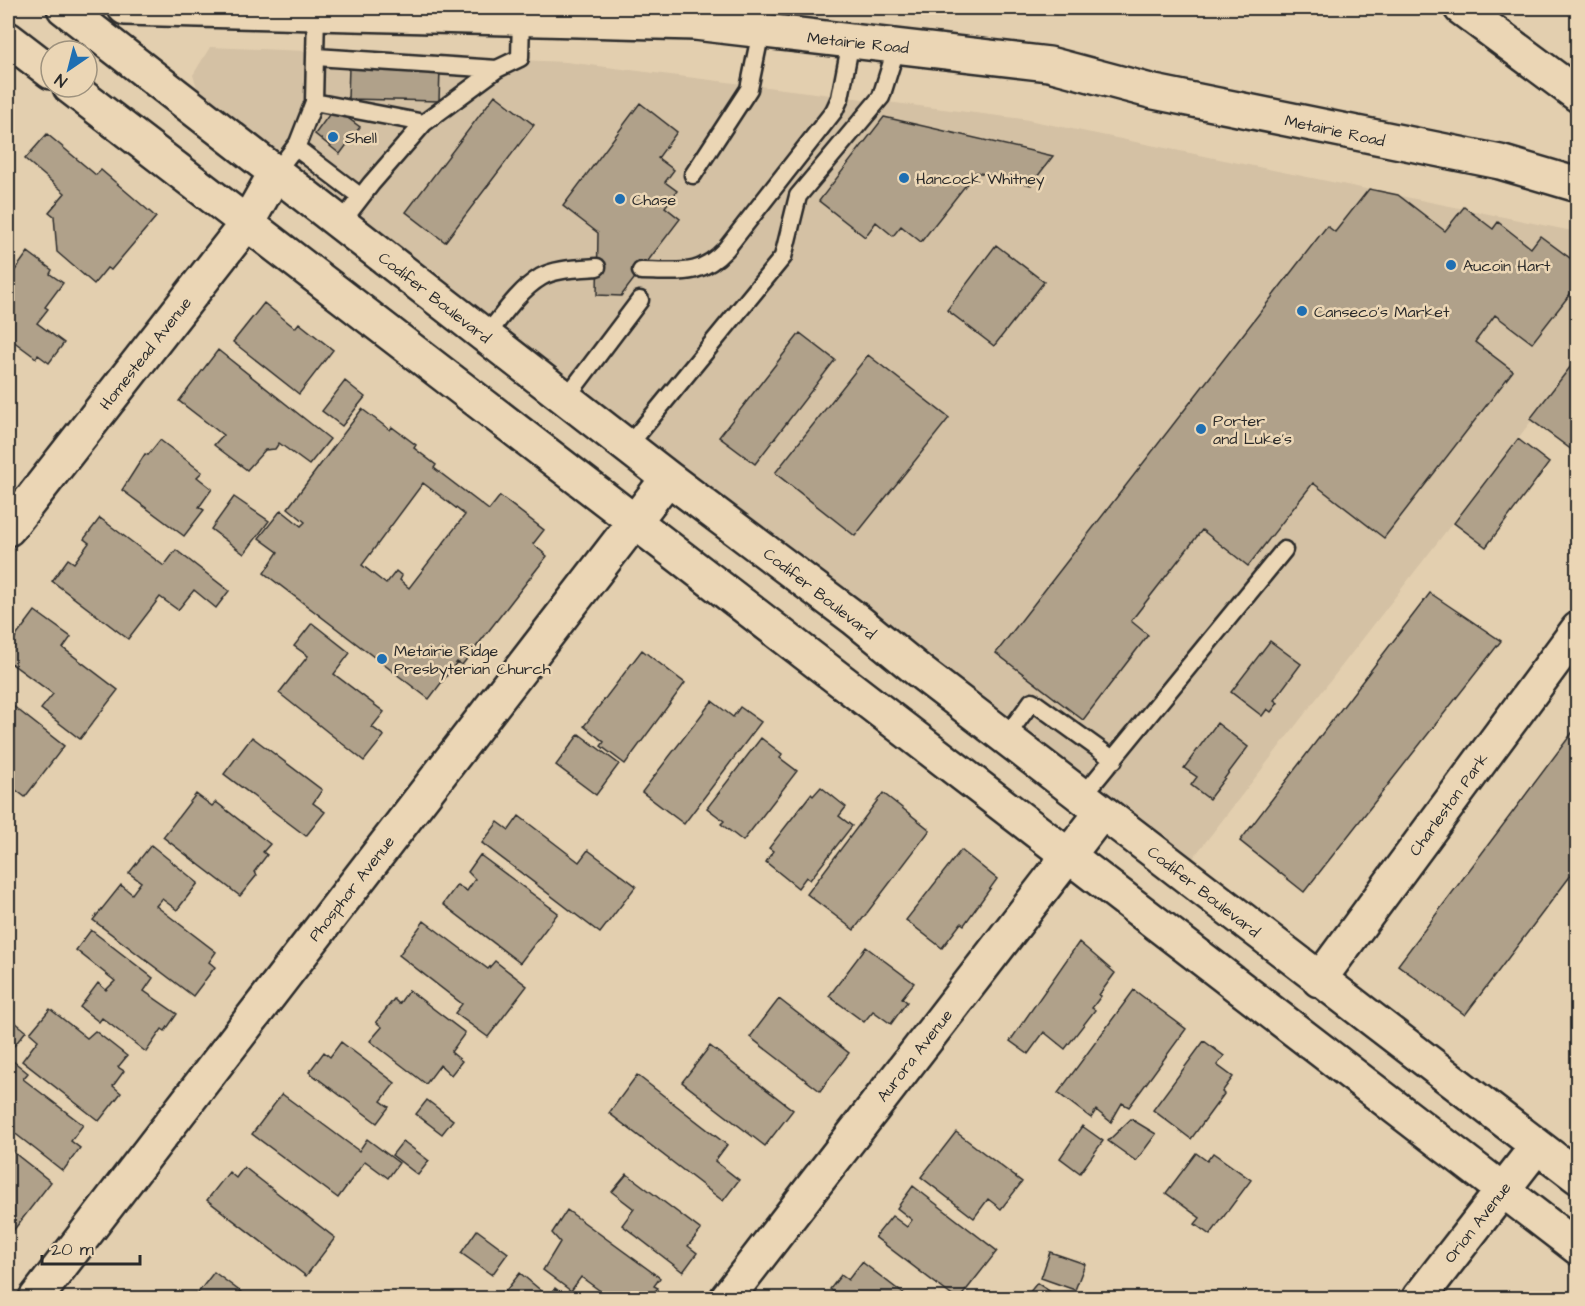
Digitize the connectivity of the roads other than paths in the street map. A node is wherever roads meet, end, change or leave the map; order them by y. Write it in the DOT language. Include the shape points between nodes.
graph roads {
  1 [pos="64,8"];
  2 [pos="125,8"];
  3 [pos="1461,8"];
  4 [pos="351,10"];
  5 [pos="316,12"];
  6 [pos="521,18"];
  7 [pos="761,31"];
  8 [pos="8,39"];
  9 [pos="851,41"];
  10 [pos="897,46"];
  11 [pos="316,57"];
  12 [pos="39,63"];
  13 [pos="497,69"];
  14 [pos="1578,95"];
  15 [pos="86,99"];
  16 [pos="314,102"];
  17 [pos="424,123"];
  18 [pos="285,160"];
  19 [pos="693,175"];
  20 [pos="1578,185"];
  21 [pos="361,197"];
  22 [pos="247,223"];
  23 [pos="341,223"];
  24 [pos="597,267"];
  25 [pos="641,271"];
  26 [pos="640,300"];
  27 [pos="486,336"];
  28 [pos="566,398"];
  29 [pos="628,447"];
  30 [pos="668,478"];
  31 [pos="633,520"];
  32 [pos="8,530"];
  33 [pos="1284,550"];
  34 [pos="1578,628"];
  35 [pos="1005,738"];
  36 [pos="1114,760"];
  37 [pos="1092,805"];
  38 [pos="1068,855"];
  39 [pos="1319,980"];
  40 [pos="1537,1146"];
  41 [pos="1578,1177"];
  42 [pos="1502,1190"];
  43 [pos="1578,1248"];
  44 [pos="36,1299"];
  45 [pos="727,1299"];
  46 [pos="1419,1299"];
  1 -- 18 [label="street, Codifer Boulevard"];
  2 -- 5 [label="street, Metairie Road"];
  3 -- 14 [label="street"];
  4 -- 5 [label="street, Metairie Road"];
  4 -- 6 [label="street, Metairie Road"];
  5 -- 11 [label="lane"];
  6 -- 7 [label="street, Metairie Road" via="695,23"];
  6 -- 13 [label="lane" via="520,58"];
  7 -- 9 [label="street, Metairie Road"];
  7 -- 19 [label="lane" via="749,89"];
  8 -- 12 [label="street"];
  9 -- 10 [label="street, Metairie Road"];
  9 -- 25 [label="lane" via="834,111 714,262 700,270"];
  10 -- 20 [label="street, Metairie Road" via="1049,64 1154,92 1500,162"];
  10 -- 29 [label="lane" via="880,97 798,196 783,257"];
  11 -- 13 [label="lane"];
  11 -- 16 [label="lane"];
  13 -- 17 [label="lane"];
  15 -- 22 [label="street"];
  16 -- 17 [label="lane"];
  16 -- 18 [label="lane"];
  17 -- 21 [label="lane"];
  18 -- 21 [label="lane"];
  18 -- 22 [label="street, Homestead Avenue"];
  18 -- 23 [label="street, Codifer Boulevard"];
  21 -- 23 [label="lane"];
  22 -- 31 [label="street"];
  22 -- 32 [label="street, Homestead Avenue"];
  23 -- 27 [label="street, Codifer Boulevard"];
  24 -- 27 [label="lane" via="542,276"];
  26 -- 28 [label="lane"];
  27 -- 28 [label="street, Codifer Boulevard"];
  28 -- 29 [label="street, Codifer Boulevard"];
  29 -- 30 [label="street, Codifer Boulevard"];
  30 -- 31 [label="street, Phosphor Avenue"];
  30 -- 35 [label="street, Codifer Boulevard"];
  31 -- 38 [label="street"];
  31 -- 44 [label="street, Phosphor Avenue"];
  33 -- 36 [label="lane"];
  34 -- 39 [label="street, Charleston Park"];
  35 -- 36 [label="lane" via="1032,701"];
  35 -- 37 [label="street, Codifer Boulevard"];
  36 -- 37 [label="lane"];
  37 -- 38 [label="street, Aurora Avenue"];
  37 -- 39 [label="street, Codifer Boulevard"];
  38 -- 42 [label="street"];
  38 -- 45 [label="street, Aurora Avenue"];
  39 -- 40 [label="street, Codifer Boulevard"];
  40 -- 41 [label="street, Codifer Boulevard"];
  40 -- 42 [label="street, Orion Avenue"];
  42 -- 43 [label="street"];
  42 -- 46 [label="street, Orion Avenue"];
}
